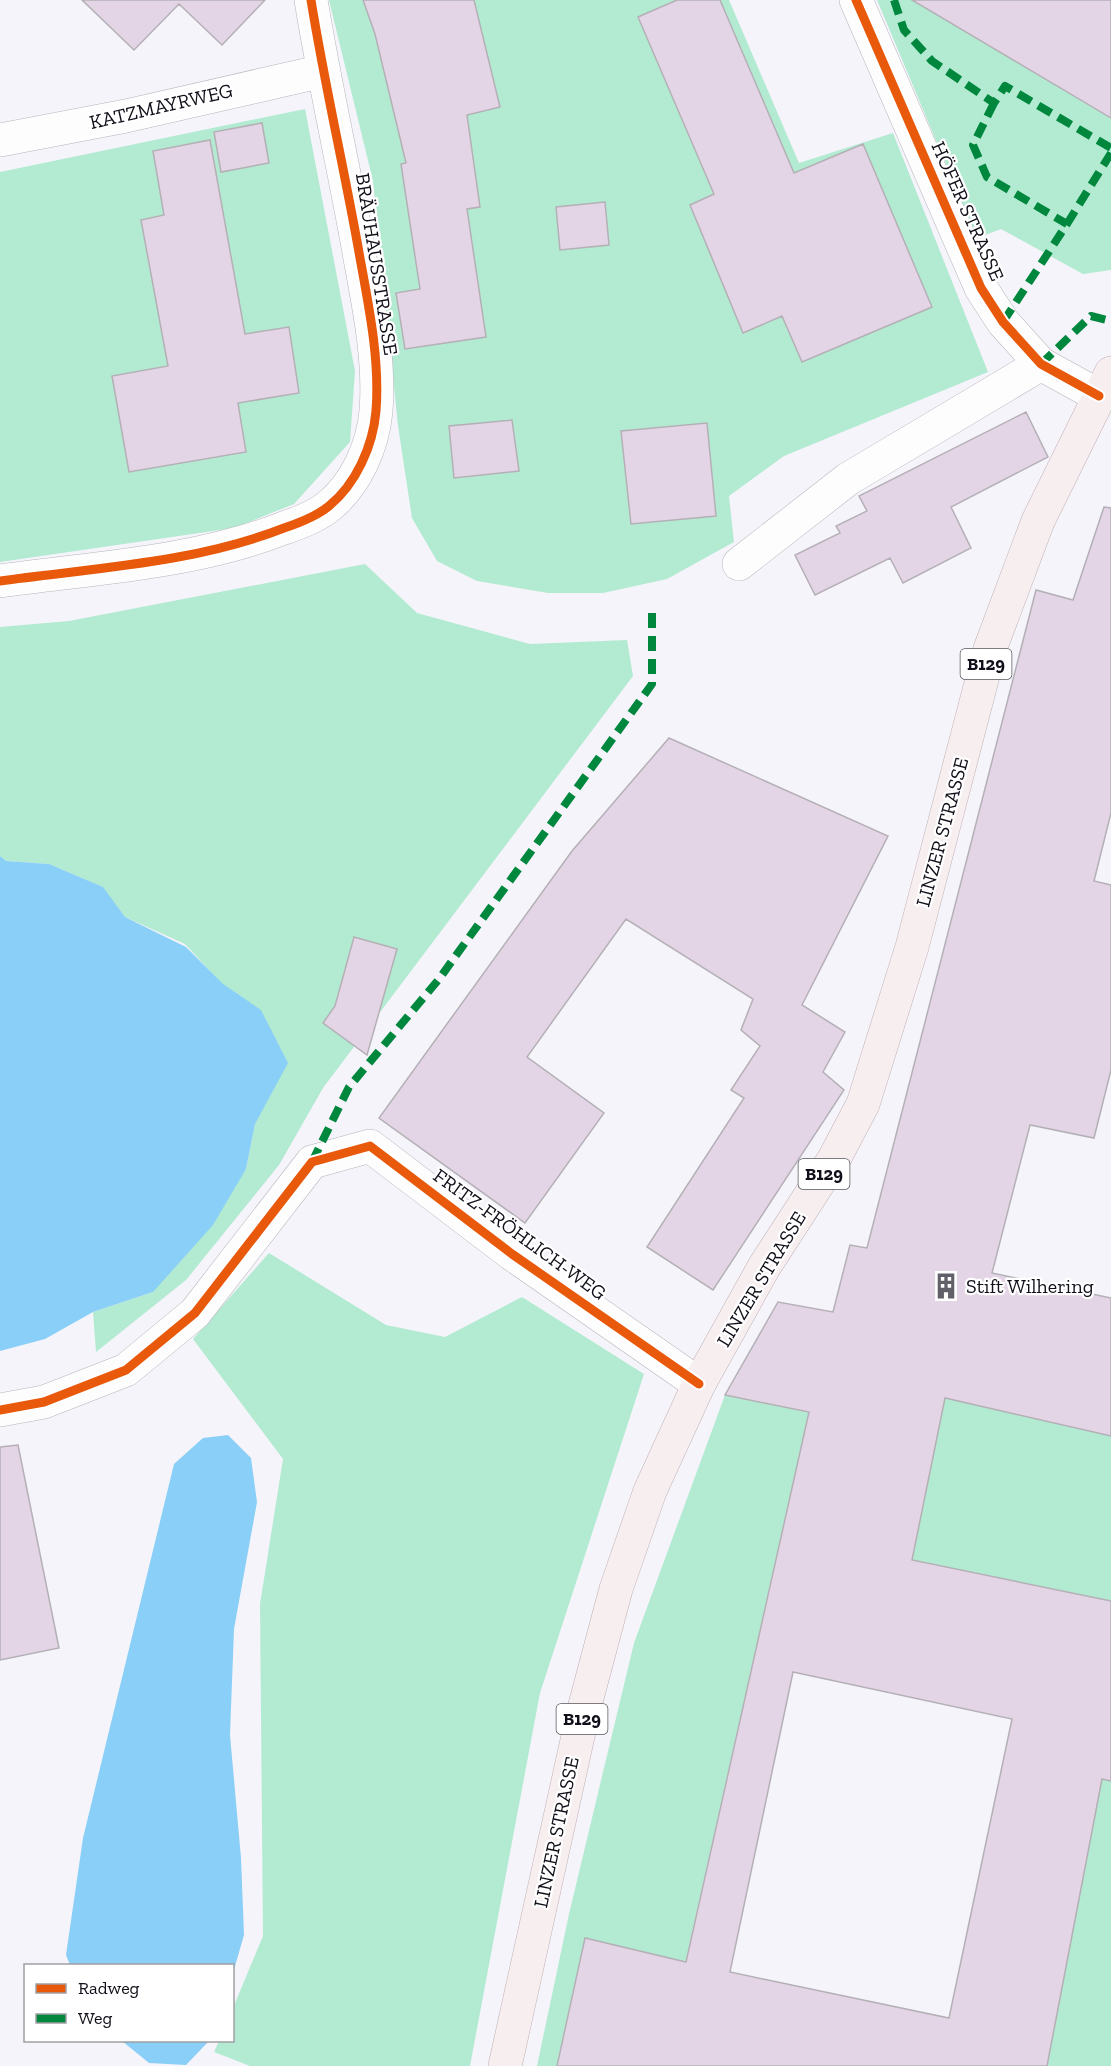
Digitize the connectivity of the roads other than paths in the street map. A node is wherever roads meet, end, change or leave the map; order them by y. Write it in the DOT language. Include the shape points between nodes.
graph roads {
  1 [pos="311,0"];
  2 [pos="856,0"];
  3 [pos="323,71"];
  4 [pos="0,140"];
  5 [pos="1041,364"];
  6 [pos="1105,384"];
  7 [pos="740,564"];
  8 [pos="0,581"];
  9 [pos="699,1384"];
  10 [pos="0,1410"];
  11 [pos="505,2066"];
  1 -- 3 [label="street, BRÄUHAUSSTRASSE"];
  2 -- 5 [label="street, HÖFER STRASSE" via="981,288 1003,322"];
  3 -- 4 [label="street, KATZMAYRWEG"];
  3 -- 8 [label="street, BRÄUHAUSSTRASSE" via="348,190 375,361 376,412 367,454 352,481 328,507 254,540 207,552"];
  5 -- 6 [label="street, HÖFER STRASSE"];
  5 -- 7 [label="street" via="848,479"];
  6 -- 9 [label="main road, LINZER STRASSE / B129" via="1038,521 990,649 912,947 863,1104 834,1159 764,1267"];
  9 -- 10 [label="street, FRITZ-FRÖHLICH-WEG" via="512,1254 370,1146 312,1162 195,1313 126,1370 44,1402"];
  9 -- 11 [label="main road, LINZER STRASSE / B129" via="650,1491 616,1589 584,1709"];
}
